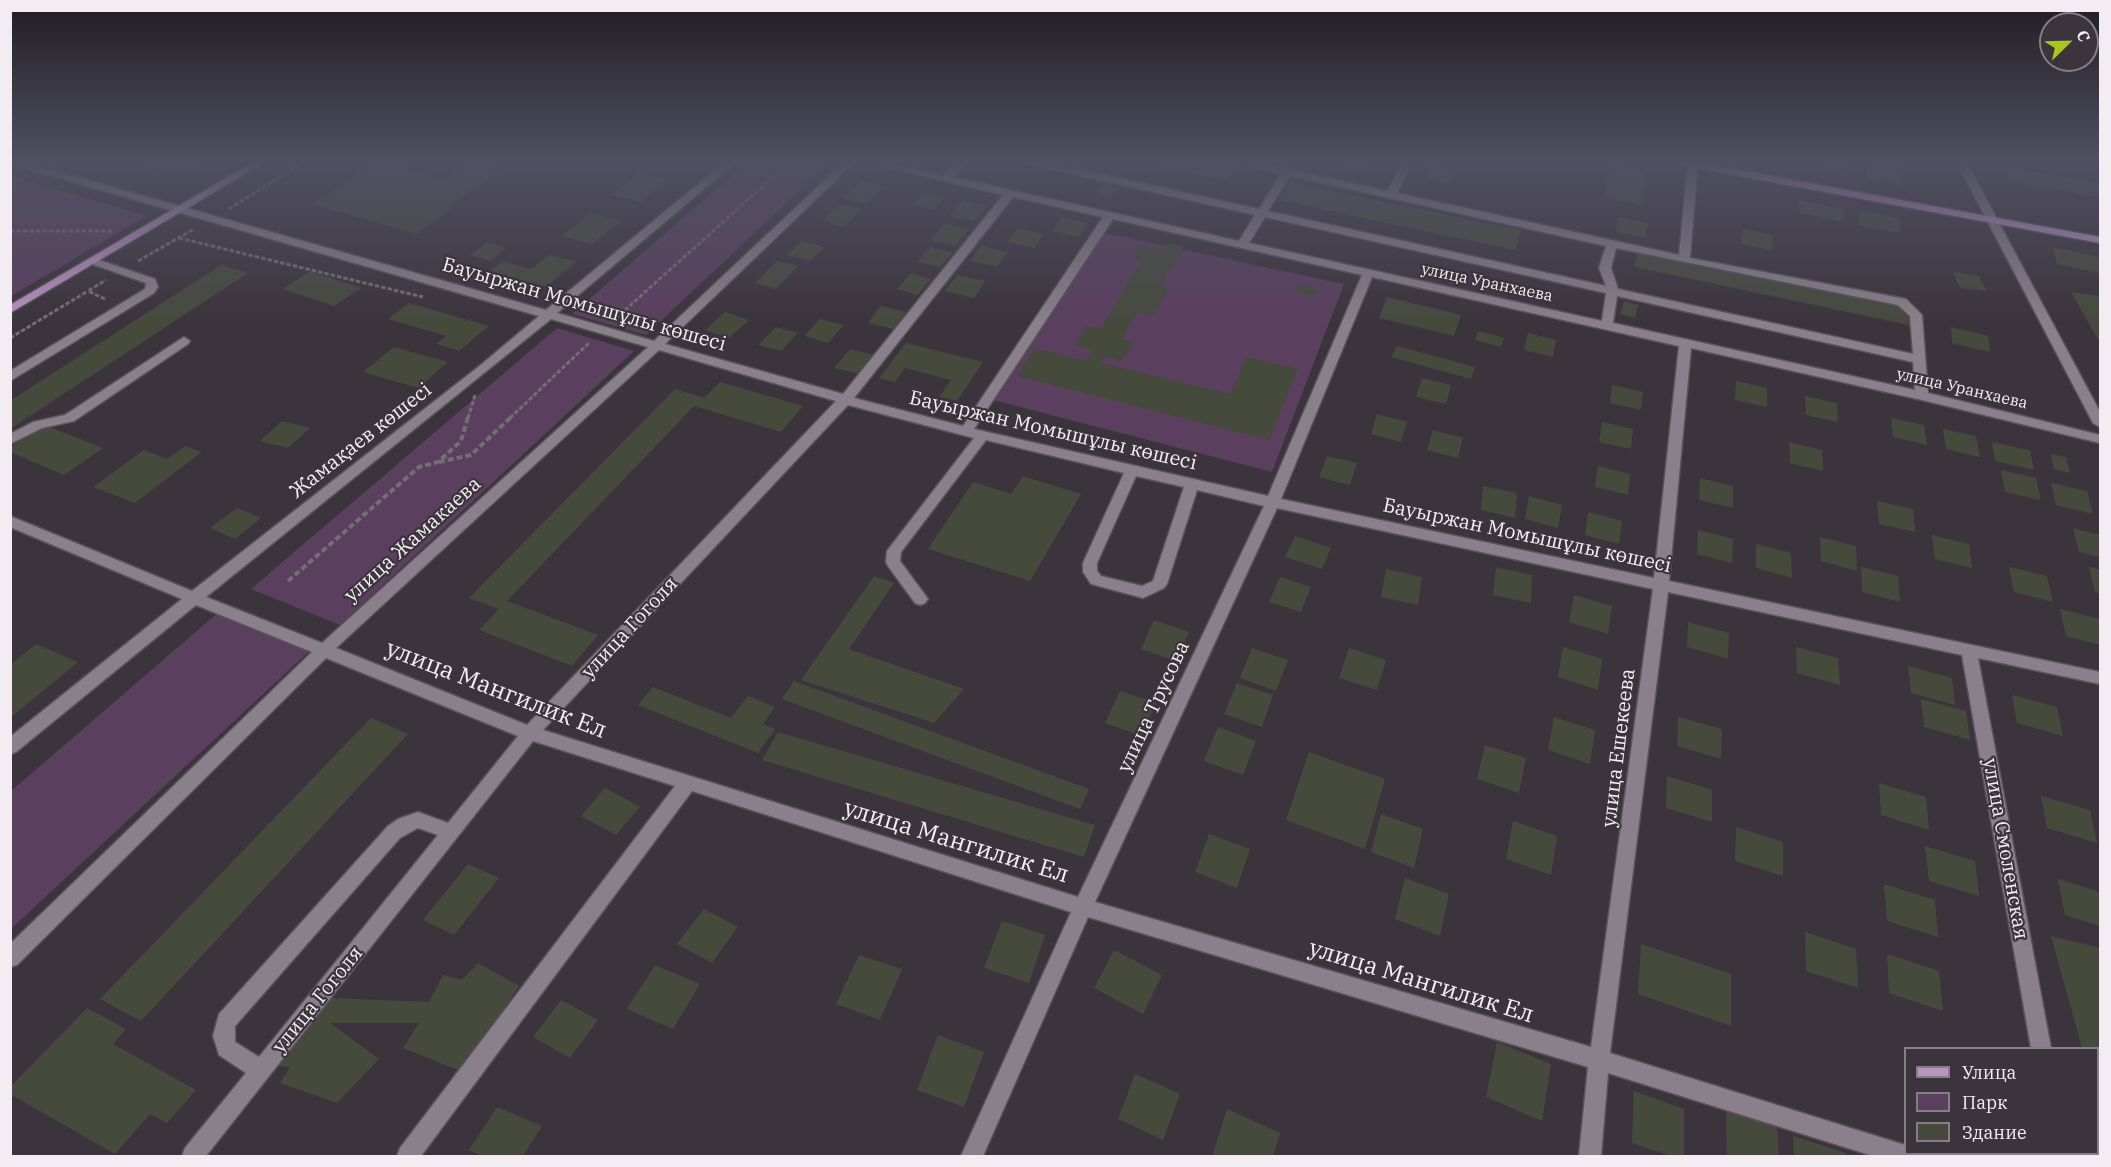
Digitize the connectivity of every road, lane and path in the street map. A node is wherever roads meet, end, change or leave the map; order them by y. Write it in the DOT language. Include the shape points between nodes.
graph roads {
  1 [pos="169,215"];
  2 [pos="198,215"];
  3 [pos="217,215"];
  4 [pos="667,215"];
  5 [pos="794,215"];
  6 [pos="992,215"];
  7 [pos="1103,215"];
  8 [pos="1260,215"];
  9 [pos="1273,215"];
  10 [pos="1483,215"];
  11 [pos="1688,215"];
  12 [pos="1965,215"];
  13 [pos="1991,215"];
  14 [pos="1109,217"];
  15 [pos="211,219"];
  16 [pos="1994,221"];
  17 [pos="10,231"];
  18 [pos="112,231"];
  19 [pos="179,237"];
  20 [pos="2100,240"];
  21 [pos="1612,244"];
  22 [pos="1241,246"];
  23 [pos="1684,260"];
  24 [pos="93,261"];
  25 [pos="122,271"];
  26 [pos="1368,274"];
  27 [pos="88,291"];
  28 [pos="1612,292"];
  29 [pos="423,297"];
  30 [pos="123,307"];
  31 [pos="10,310"];
  32 [pos="547,315"];
  33 [pos="1607,326"];
  34 [pos="10,338"];
  35 [pos="184,341"];
  36 [pos="1685,344"];
  37 [pos="656,346"];
  38 [pos="1918,359"];
  39 [pos="10,377"];
  40 [pos="477,389"];
  41 [pos="1922,396"];
  42 [pos="845,400"];
  43 [pos="2100,423"];
  44 [pos="966,431"];
  45 [pos="983,435"];
  46 [pos="2100,439"];
  47 [pos="10,440"];
  48 [pos="1132,470"];
  49 [pos="1192,484"];
  50 [pos="1273,501"];
  51 [pos="10,521"];
  52 [pos="288,581"];
  53 [pos="1661,586"];
  54 [pos="194,598"];
  55 [pos="920,599"];
  56 [pos="325,649"];
  57 [pos="1969,650"];
  58 [pos="2100,678"];
  59 [pos="530,733"];
  60 [pos="10,747"];
  61 [pos="688,783"];
  62 [pos="452,832"];
  63 [pos="1083,907"];
  64 [pos="10,958"];
  65 [pos="2041,1047"];
  66 [pos="1599,1060"];
  67 [pos="262,1071"];
  68 [pos="194,1156"];
  69 [pos="408,1156"];
  70 [pos="972,1156"];
  71 [pos="1590,1156"];
  72 [pos="1905,1156"];
  1 -- 24 [label="main road"];
  2 -- 15 [label="street, Бауыржан Момышұлы көшесі"];
  3 -- 15 [label="path"];
  4 -- 32 [label="street, Жамақаев көшесі"];
  5 -- 37 [label="street, улица Жамакаева"];
  6 -- 42 [label="street, улица Гоголя"];
  7 -- 14 [label="street, улица Уранхаева"];
  8 -- 22 [label="street"];
  9 -- 28 [label="street"];
  10 -- 21 [label="street"];
  11 -- 23 [label="street"];
  12 -- 16 [label="main road"];
  13 -- 16 [label="street"];
  14 -- 22 [label="street, улица Уранхаева"];
  14 -- 44 [label="street"];
  15 -- 19 [label="path"];
  15 -- 32 [label="street, Бауыржан Момышұлы көшесі"];
  16 -- 20 [label="main road"];
  16 -- 43 [label="street"];
  17 -- 18 [label="path"];
  19 -- 25 [label="path"];
  19 -- 29 [label="path"];
  21 -- 23 [label="street"];
  21 -- 28 [label="street" via="1605,268"];
  22 -- 26 [label="street, улица Уранхаева"];
  23 -- 38 [label="street" via="1902,302 1916,315"];
  24 -- 25 [label="street"];
  24 -- 31 [label="main road"];
  25 -- 27 [label="path"];
  25 -- 30 [label="street" via="151,281 152,287"];
  26 -- 33 [label="street, улица Уранхаева"];
  26 -- 50 [label="street, улица Трусова"];
  27 -- 30 [label="path"];
  27 -- 34 [label="path"];
  28 -- 33 [label="street"];
  28 -- 38 [label="street"];
  30 -- 39 [label="street"];
  32 -- 37 [label="street, Бауыржан Момышұлы көшесі"];
  32 -- 54 [label="street, Жамақаев көшесі"];
  33 -- 36 [label="street, улица Уранхаева"];
  35 -- 47 [label="street" via="74,415 38,425"];
  36 -- 41 [label="street, улица Уранхаева"];
  36 -- 53 [label="street, улица Ешекеева"];
  37 -- 42 [label="street, Бауыржан Момышұлы көшесі"];
  37 -- 56 [label="street, улица Жамакаева"];
  38 -- 41 [label="street"];
  40 -- 52 [label="path" via="461,441 438,462 419,467"];
  41 -- 46 [label="street, улица Уранхаева"];
  42 -- 44 [label="street, Бауыржан Момышұлы көшесі"];
  42 -- 59 [label="street, улица Гоголя"];
  44 -- 45 [label="street, Бауыржан Момышұлы көшесі"];
  45 -- 48 [label="street, Бауыржан Момышұлы көшесі"];
  45 -- 55 [label="street" via="894,551 893,562"];
  48 -- 49 [label="street, Бауыржан Момышұлы көшесі"];
  48 -- 49 [label="street" via="1090,563 1090,572 1096,580 1143,592 1159,584"];
  49 -- 50 [label="street, Бауыржан Момышұлы көшесі"];
  50 -- 53 [label="street, Бауыржан Момышұлы көшесі"];
  50 -- 63 [label="street, улица Трусова"];
  51 -- 54 [label="street, улица Мангилик Ел"];
  53 -- 57 [label="street, Бауыржан Момышұлы көшесі"];
  53 -- 66 [label="street, улица Ешекеева"];
  54 -- 56 [label="street, улица Мангилик Ел"];
  54 -- 60 [label="street, Жамақаев көшесі"];
  56 -- 59 [label="street, улица Мангилик Ел"];
  56 -- 64 [label="street, улица Жамакаева"];
  57 -- 58 [label="street, Бауыржан Момышұлы көшесі"];
  57 -- 65 [label="street, улица Смоленская"];
  59 -- 61 [label="street, улица Мангилик Ел"];
  59 -- 62 [label="street, улица Гоголя"];
  61 -- 63 [label="street, улица Мангилик Ел"];
  61 -- 69 [label="street"];
  62 -- 67 [label="street, улица Гоголя"];
  62 -- 67 [label="street" via="418,820 394,832 226,1021 226,1048"];
  63 -- 66 [label="street, улица Мангилик Ел"];
  63 -- 70 [label="street, улица Трусова"];
  66 -- 71 [label="street, улица Ешекеева"];
  66 -- 72 [label="street, улица Мангилик Ел"];
  67 -- 68 [label="street, улица Гоголя"];
}
